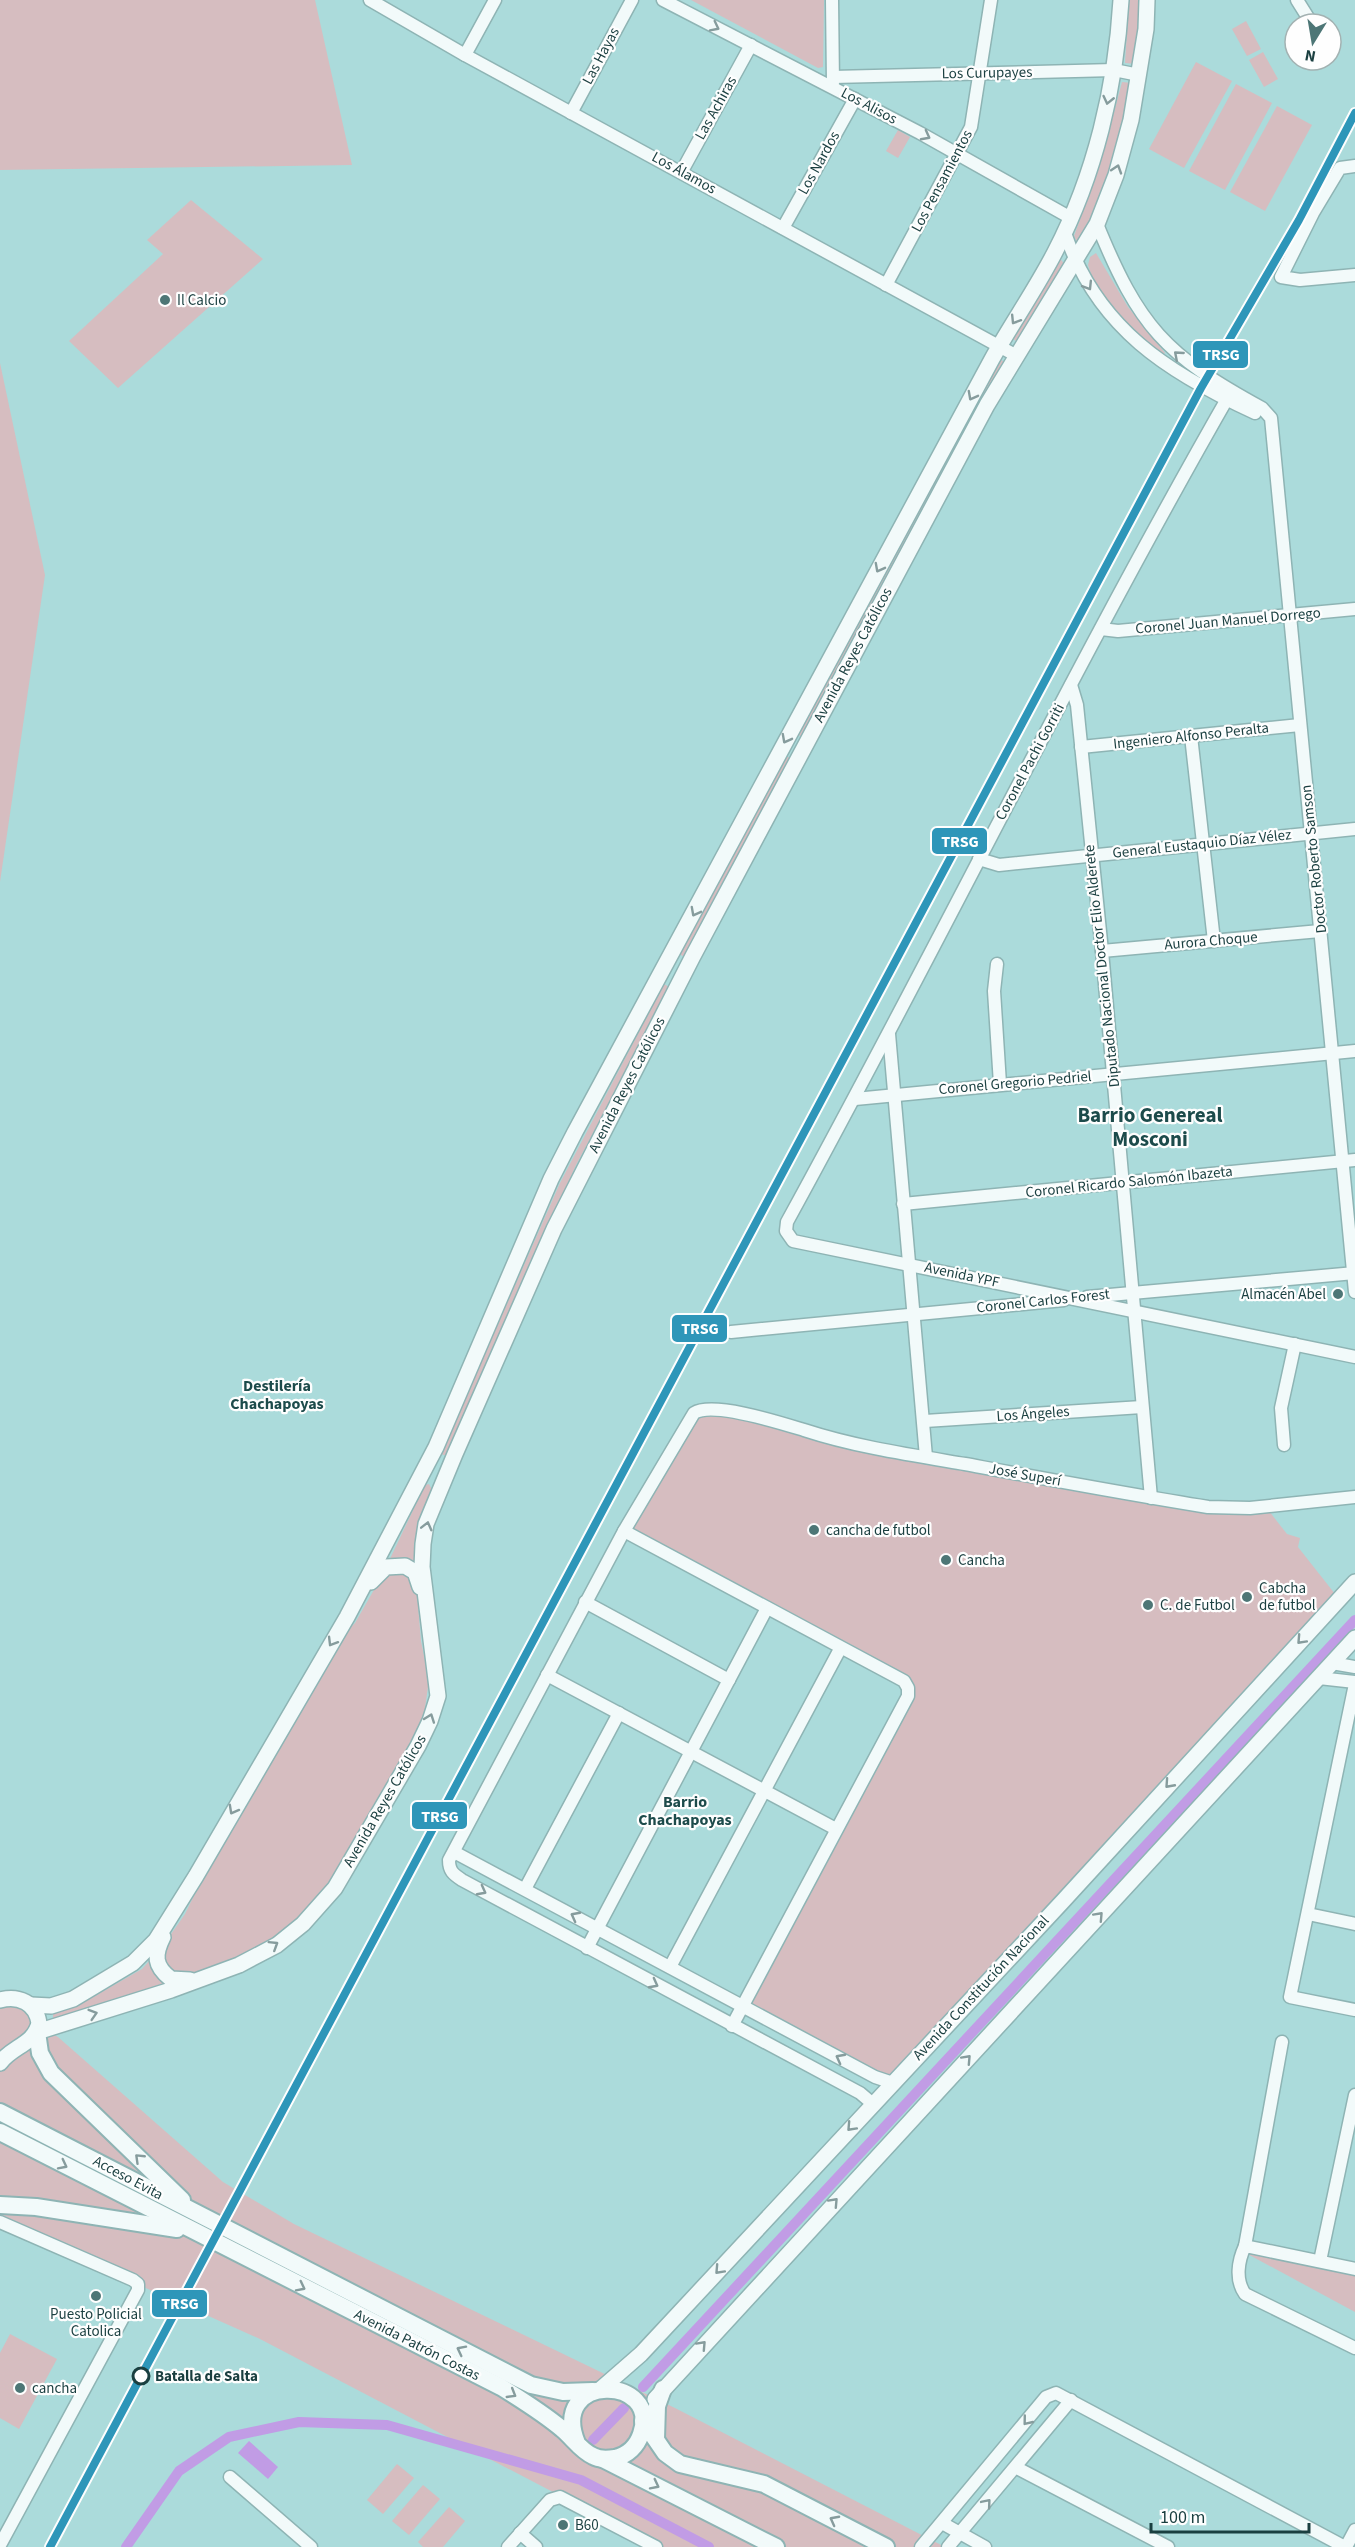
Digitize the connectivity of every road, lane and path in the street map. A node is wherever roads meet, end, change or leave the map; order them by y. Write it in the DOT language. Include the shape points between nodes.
graph roads {
  1 [pos="370,0"];
  2 [pos="495,0"];
  3 [pos="632,0"];
  4 [pos="663,0"];
  5 [pos="832,0"];
  6 [pos="991,0"];
  7 [pos="1121,0"];
  8 [pos="1148,0"];
  9 [pos="751,45"];
  10 [pos="465,55"];
  11 [pos="1114,70"];
  12 [pos="982,73"];
  13 [pos="1140,75"];
  14 [pos="833,82"];
  15 [pos="855,99"];
  16 [pos="571,113"];
  17 [pos="958,153"];
  18 [pos="1355,166"];
  19 [pos="682,171"];
  20 [pos="1071,218"];
  21 [pos="1097,224"];
  22 [pos="783,228"];
  23 [pos="1065,232"];
  24 [pos="1075,262"];
  25 [pos="1355,275"];
  26 [pos="886,285"];
  27 [pos="1000,345"];
  28 [pos="1017,356"];
  29 [pos="1229,396"];
  30 [pos="1355,609"];
  31 [pos="1291,616"];
  32 [pos="1101,629"];
  33 [pos="1071,685"];
  34 [pos="1300,725"];
  35 [pos="1191,736"];
  36 [pos="1081,747"];
  37 [pos="1355,829"];
  38 [pos="1311,833"];
  39 [pos="1201,844"];
  40 [pos="1091,856"];
  41 [pos="979,859"];
  42 [pos="1320,931"];
  43 [pos="1214,941"];
  44 [pos="1102,951"];
  45 [pos="997,964"];
  46 [pos="889,1032"];
  47 [pos="1355,1051"];
  48 [pos="1333,1053"];
  49 [pos="1113,1075"];
  50 [pos="1000,1084"];
  51 [pos="893,1094"];
  52 [pos="855,1099"];
  53 [pos="1349,1161"];
  54 [pos="1123,1183"];
  55 [pos="903,1204"];
  56 [pos="786,1231"];
  57 [pos="909,1263"];
  58 [pos="1354,1273"];
  59 [pos="1132,1292"];
  60 [pos="1355,1292"];
  61 [pos="1076,1299"];
  62 [pos="1133,1311"];
  63 [pos="913,1313"];
  64 [pos="730,1332"];
  65 [pos="1295,1344"];
  66 [pos="1355,1357"];
  67 [pos="1142,1407"];
  68 [pos="925,1421"];
  69 [pos="1284,1445"];
  70 [pos="926,1457"];
  71 [pos="1355,1497"];
  72 [pos="1151,1498"];
  73 [pos="624,1531"];
  74 [pos="1355,1582"];
  75 [pos="585,1602"];
  76 [pos="767,1608"];
  77 [pos="347,1617"];
  78 [pos="1355,1638"];
  79 [pos="432,1649"];
  80 [pos="840,1649"];
  81 [pos="1332,1663"];
  82 [pos="1355,1667"];
  83 [pos="547,1675"];
  84 [pos="1319,1678"];
  85 [pos="729,1680"];
  86 [pos="1355,1683"];
  87 [pos="619,1713"];
  88 [pos="691,1752"];
  89 [pos="765,1791"];
  90 [pos="837,1829"];
  91 [pos="454,1852"];
  92 [pos="196,1876"];
  93 [pos="525,1889"];
  94 [pos="1308,1914"];
  95 [pos="1355,1924"];
  96 [pos="597,1928"];
  97 [pos="587,1948"];
  98 [pos="670,1966"];
  99 [pos="196,1979"];
  100 [pos="0,2000"];
  101 [pos="31,2005"];
  102 [pos="742,2005"];
  103 [pos="1355,2010"];
  104 [pos="732,2026"];
  105 [pos="37,2032"];
  106 [pos="1282,2042"];
  107 [pos="0,2064"];
  108 [pos="893,2083"];
  109 [pos="1355,2095"];
  110 [pos="873,2104"];
  111 [pos="0,2112"];
  112 [pos="6,2135"];
  113 [pos="0,2205"];
  114 [pos="196,2213"];
  115 [pos="0,2222"];
  116 [pos="190,2231"];
  117 [pos="255,2244"];
  118 [pos="1245,2246"];
  119 [pos="248,2260"];
  120 [pos="1320,2261"];
  121 [pos="1355,2269"];
  122 [pos="1355,2348"];
  123 [pos="663,2389"];
  124 [pos="598,2390"];
  125 [pos="1071,2400"];
  126 [pos="643,2419"];
  127 [pos="656,2440"];
  128 [pos="577,2443"];
  129 [pos="603,2459"];
  130 [pos="1017,2468"];
  131 [pos="230,2477"];
  132 [pos="942,2523"];
  133 [pos="1355,2530"];
  134 [pos="520,2533"];
  135 [pos="961,2534"];
  136 [pos="0,2545"];
  137 [pos="311,2547"];
  138 [pos="508,2547"];
  139 [pos="536,2547"];
  140 [pos="656,2547"];
  141 [pos="776,2547"];
  142 [pos="885,2547"];
  143 [pos="921,2547"];
  144 [pos="948,2547"];
  145 [pos="986,2547"];
  146 [pos="1168,2547"];
  147 [pos="1346,2547"];
  1 -- 10 [label="street, Los Álamos"];
  2 -- 10 [label="street"];
  3 -- 16 [label="street, Las Hayas"];
  4 -- 9 [label="street, Los Alisos, one-way"];
  5 -- 14 [label="street"];
  6 -- 12 [label="street, Los Pensamientos"];
  7 -- 11 [label="main road, Avenida Reyes Católicos"];
  8 -- 13 [label="main road, Avenida Reyes Católicos"];
  9 -- 14 [label="street, Los Alisos"];
  9 -- 19 [label="street, Las Achiras"];
  10 -- 16 [label="street, Los Álamos"];
  11 -- 12 [label="street, Los Curupayes"];
  11 -- 13 [label="street, Los Curupayes"];
  11 -- 20 [label="main road, Avenida Reyes Católicos, one-way" via="1100,133"];
  12 -- 14 [label="street, Los Curupayes"];
  12 -- 17 [label="street, Los Pensamientos" via="971,127"];
  21 -- 13 [label="main road, Avenida Reyes Católicos, one-way" via="1125,145"];
  14 -- 15 [label="street, Los Alisos"];
  15 -- 17 [label="street, Los Alisos, one-way"];
  15 -- 22 [label="street, Los Nardos"];
  16 -- 19 [label="street, Los Álamos"];
  17 -- 20 [label="street, Los Alisos"];
  17 -- 26 [label="street, Los Pensamientos"];
  18 -- 25 [label="street" via="1340,168 1281,277 1300,280"];
  19 -- 22 [label="street, Los Álamos"];
  20 -- 23 [label="main road, Avenida Reyes Católicos"];
  21 -- 24 [label="main road, Avenida Reyes Católicos"];
  29 -- 21 [label="street, Doctor Roberto Samson, one-way" via="1179,357 1152,328 1125,289"];
  22 -- 26 [label="street, Los Álamos"];
  23 -- 24 [label="street, Doctor Roberto Samson"];
  23 -- 27 [label="main road, Avenida Reyes Católicos, one-way"];
  24 -- 28 [label="main road, Avenida Reyes Católicos"];
  24 -- 29 [label="street, Doctor Roberto Samson, one-way" via="1100,304 1132,338 1181,376"];
  26 -- 27 [label="street, Los Álamos"];
  27 -- 28 [label="street, Los Álamos"];
  27 -- 77 [label="main road, Avenida Reyes Católicos, one-way" via="575,1132 436,1447"];
  79 -- 28 [label="main road, Avenida Reyes Católicos, one-way" via="422,1567 426,1524 554,1229 693,956 987,405"];
  29 -- 31 [label="street, Doctor Roberto Samson" via="1268,413 1272,427"];
  29 -- 32 [label="street, Coronel Pachi Gorriti"];
  30 -- 31 [label="street, Coronel Juan Manuel Dorrego"];
  31 -- 32 [label="street, Coronel Juan Manuel Dorrego" via="1118,631"];
  31 -- 34 [label="street, Doctor Roberto Samson"];
  32 -- 33 [label="street, Coronel Pachi Gorriti"];
  33 -- 36 [label="street, Diputado Nacional Doctor Elio Alderete"];
  33 -- 41 [label="street, Coronel Pachi Gorriti"];
  34 -- 35 [label="street, Ingeniero Alfonso Peralta"];
  34 -- 38 [label="street, Doctor Roberto Samson"];
  35 -- 36 [label="street, Ingeniero Alfonso Peralta"];
  35 -- 39 [label="street"];
  36 -- 40 [label="street, Diputado Nacional Doctor Elio Alderete"];
  37 -- 38 [label="street, General Eustaquio Díaz Vélez"];
  38 -- 39 [label="street, General Eustaquio Díaz Vélez"];
  38 -- 42 [label="street, Doctor Roberto Samson"];
  39 -- 40 [label="street, General Eustaquio Díaz Vélez"];
  39 -- 43 [label="street"];
  40 -- 41 [label="street, General Eustaquio Díaz Vélez" via="999,865"];
  40 -- 44 [label="street, Diputado Nacional Doctor Elio Alderete"];
  41 -- 46 [label="street, Coronel Pachi Gorriti"];
  42 -- 43 [label="street, Aurora Choque"];
  42 -- 48 [label="street, Doctor Roberto Samson"];
  43 -- 44 [label="street, Aurora Choque"];
  44 -- 49 [label="street, Diputado Nacional Doctor Elio Alderete"];
  45 -- 50 [label="street" via="994,991"];
  46 -- 51 [label="street"];
  46 -- 52 [label="street, Coronel Pachi Gorriti"];
  47 -- 48 [label="street, Coronel Gregorio Pedriel"];
  48 -- 49 [label="street, Coronel Gregorio Pedriel"];
  48 -- 53 [label="street, Doctor Roberto Samson"];
  49 -- 50 [label="street, Coronel Gregorio Pedriel"];
  49 -- 54 [label="street, Diputado Nacional Doctor Elio Alderete"];
  50 -- 51 [label="street, Coronel Gregorio Pedriel"];
  51 -- 52 [label="street, Coronel Gregorio Pedriel"];
  51 -- 55 [label="street"];
  52 -- 56 [label="street, Coronel Pachi Gorriti" via="787,1222"];
  53 -- 54 [label="street, Coronel Ricardo Salomón Ibazeta"];
  53 -- 58 [label="street, Doctor Roberto Samson"];
  54 -- 55 [label="street, Coronel Ricardo Salomón Ibazeta"];
  54 -- 59 [label="street, Diputado Nacional Doctor Elio Alderete"];
  55 -- 57 [label="street"];
  56 -- 57 [label="street, Avenida YPF" via="794,1241"];
  57 -- 61 [label="street, Avenida YPF"];
  57 -- 63 [label="street"];
  58 -- 59 [label="street, Coronel Carlos Forest"];
  58 -- 60 [label="street, Doctor Roberto Samson"];
  59 -- 61 [label="street, Coronel Carlos Forest"];
  59 -- 62 [label="street, Diputado Nacional Doctor Elio Alderete"];
  61 -- 62 [label="street, Avenida YPF"];
  61 -- 63 [label="street, Coronel Carlos Forest"];
  62 -- 65 [label="street, Avenida YPF"];
  62 -- 67 [label="street, Diputado Nacional Doctor Elio Alderete"];
  63 -- 64 [label="street, Coronel Carlos Forest"];
  63 -- 68 [label="street"];
  65 -- 66 [label="street, Avenida YPF"];
  65 -- 69 [label="street" via="1281,1408"];
  67 -- 68 [label="street, Los Ángeles"];
  67 -- 72 [label="street, Diputado Nacional Doctor Elio Alderete"];
  68 -- 70 [label="street"];
  70 -- 72 [label="street, José Superí"];
  70 -- 73 [label="street, José Superí" via="841,1440 783,1423 700,1409 678,1436"];
  71 -- 72 [label="street, José Superí" via="1226,1508"];
  73 -- 75 [label="street"];
  73 -- 76 [label="street"];
  74 -- 108 [label="main road, Avenida Constitución Nacional, one-way"];
  75 -- 83 [label="street"];
  75 -- 85 [label="street"];
  76 -- 80 [label="street"];
  76 -- 85 [label="street"];
  77 -- 79 [label="main road" via="375,1575 386,1567 405,1566 418,1576"];
  77 -- 92 [label="main road, Avenida Reyes Católicos, one-way"];
  78 -- 81 [label="main road"];
  99 -- 79 [label="main road, Avenida Reyes Católicos, one-way" via="239,1965 277,1945 303,1924 335,1888 430,1722 438,1696"];
  80 -- 89 [label="street"];
  80 -- 90 [label="street" via="904,1681 909,1692"];
  81 -- 82 [label="street"];
  81 -- 84 [label="main road"];
  83 -- 87 [label="street"];
  83 -- 91 [label="street"];
  84 -- 86 [label="street"];
  123 -- 84 [label="main road, one-way"];
  85 -- 88 [label="street"];
  86 -- 94 [label="street"];
  87 -- 88 [label="street"];
  87 -- 93 [label="street"];
  88 -- 89 [label="street"];
  88 -- 96 [label="street"];
  89 -- 90 [label="street"];
  89 -- 98 [label="street"];
  90 -- 102 [label="street"];
  91 -- 93 [label="street"];
  91 -- 97 [label="street, one-way" via="449,1867 462,1880"];
  92 -- 99 [label="main road" via="161,1941 156,1960 171,1979"];
  92 -- 101 [label="main road, Avenida Reyes Católicos" via="156,1940 133,1963 73,1999 51,2006"];
  96 -- 93 [label="street, one-way"];
  94 -- 95 [label="street"];
  94 -- 103 [label="street" via="1290,1997"];
  96 -- 97 [label="street"];
  96 -- 98 [label="street"];
  97 -- 104 [label="street, one-way"];
  98 -- 102 [label="street"];
  105 -- 99 [label="main road, Avenida Reyes Católicos, one-way"];
  100 -- 101 [label="main road, Avenida Reyes Católicos" via="16,1998"];
  101 -- 105 [label="main road" via="38,2015"];
  102 -- 104 [label="street"];
  108 -- 102 [label="street, one-way"];
  104 -- 110 [label="street" via="860,2092"];
  105 -- 107 [label="main road, Avenida Reyes Católicos"];
  114 -- 105 [label="highway, one-way" via="51,2073 40,2054"];
  106 -- 118 [label="street"];
  108 -- 110 [label="main road, Avenida Constitución Nacional"];
  109 -- 120 [label="street"];
  110 -- 124 [label="main road, Avenida Constitución Nacional, one-way" via="632,2364"];
  111 -- 114 [label="highway, Acceso Evita"];
  112 -- 116 [label="highway, Acceso Evita, one-way"];
  113 -- 116 [label="highway"];
  114 -- 117 [label="highway, Acceso Evita"];
  115 -- 136 [label="street" via="138,2284"];
  116 -- 119 [label="highway, Acceso Evita"];
  124 -- 117 [label="highway, Avenida Patrón Costas, one-way" via="563,2392 531,2385"];
  118 -- 120 [label="street"];
  118 -- 122 [label="street" via="1239,2263 1240,2287 1245,2294"];
  119 -- 128 [label="highway, Avenida Patrón Costas, one-way" via="501,2387 551,2420"];
  120 -- 121 [label="street"];
  123 -- 126 [label="main road"];
  123 -- 127 [label="highway" via="656,2415"];
  124 -- 126 [label="highway" via="624,2392 635,2400"];
  124 -- 128 [label="highway" via="584,2397 574,2413 572,2432"];
  125 -- 130 [label="street"];
  125 -- 132 [label="street, one-way" via="1056,2393 1046,2397"];
  125 -- 147 [label="street"];
  126 -- 127 [label="highway"];
  126 -- 129 [label="highway" via="639,2440 632,2449"];
  142 -- 127 [label="highway, one-way" via="764,2484 680,2464"];
  128 -- 129 [label="highway"];
  129 -- 141 [label="highway, one-way"];
  135 -- 130 [label="street, one-way"];
  130 -- 146 [label="street"];
  131 -- 137 [label="street"];
  132 -- 135 [label="street"];
  132 -- 143 [label="street"];
  133 -- 147 [label="street"];
  134 -- 138 [label="street"];
  134 -- 139 [label="street"];
  134 -- 140 [label="street" via="550,2500 560,2497"];
  135 -- 144 [label="street"];
  135 -- 145 [label="street"];
}
